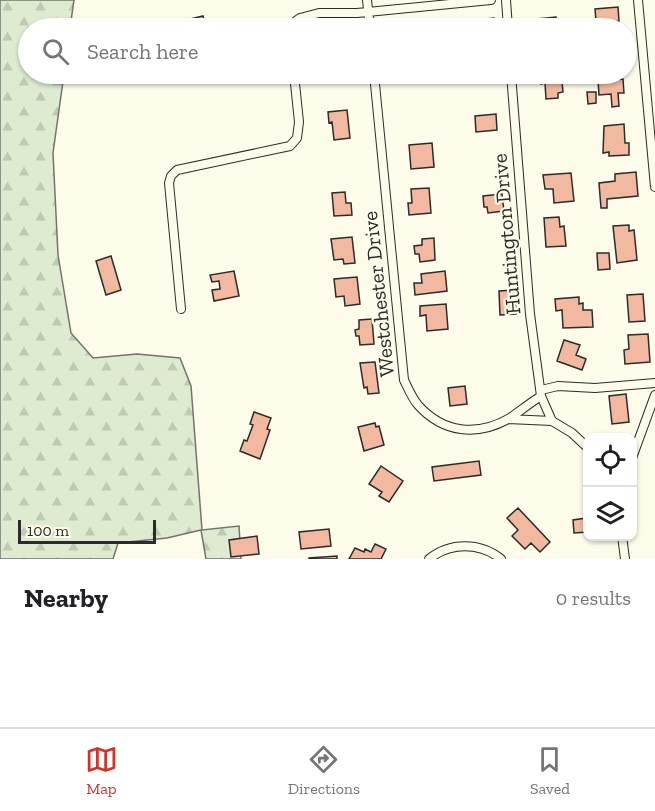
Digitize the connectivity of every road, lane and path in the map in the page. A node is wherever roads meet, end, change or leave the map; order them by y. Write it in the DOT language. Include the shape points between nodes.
graph roads {
  1 [pos="367,0"];
  2 [pos="492,0"];
  3 [pos="506,0"];
  4 [pos="638,0"];
  5 [pos="368,12"];
  6 [pos="300,18"];
  7 [pos="369,18"];
  8 [pos="507,18"];
  9 [pos="295,84"];
  10 [pos="375,84"];
  11 [pos="513,84"];
  12 [pos="655,187"];
  13 [pos="181,309"];
  14 [pos="655,383"];
  15 [pos="541,393"];
  16 [pos="655,395"];
  17 [pos="508,419"];
  18 [pos="552,421"];
  19 [pos="583,443"];
  20 [pos="637,445"];
  21 [pos="623,541"];
  22 [pos="429,559"];
  23 [pos="501,559"];
  24 [pos="625,559"];
  1 -- 5 [label="street"];
  2 -- 5 [label="street"];
  3 -- 8 [label="street"];
  4 -- 12 [label="street"];
  5 -- 6 [label="street" via="319,13"];
  5 -- 7 [label="street"];
  9 -- 13 [label="street" via="299,122 297,138 290,146 177,170 171,176"];
  10 -- 17 [label="street, Westchester Drive" via="404,380 416,403 434,420 451,428 480,429"];
  11 -- 15 [label="street, Huntington Drive" via="530,314"];
  14 -- 15 [label="street" via="595,388 558,386"];
  15 -- 17 [label="street, Westchester Drive"];
  15 -- 18 [label="street, Huntington Drive"];
  16 -- 20 [label="street"];
  17 -- 18 [label="street"];
  18 -- 19 [label="street"];
  21 -- 24 [label="street"];
  22 -- 23 [label="street" via="447,548 465,546 480,548"];
}
